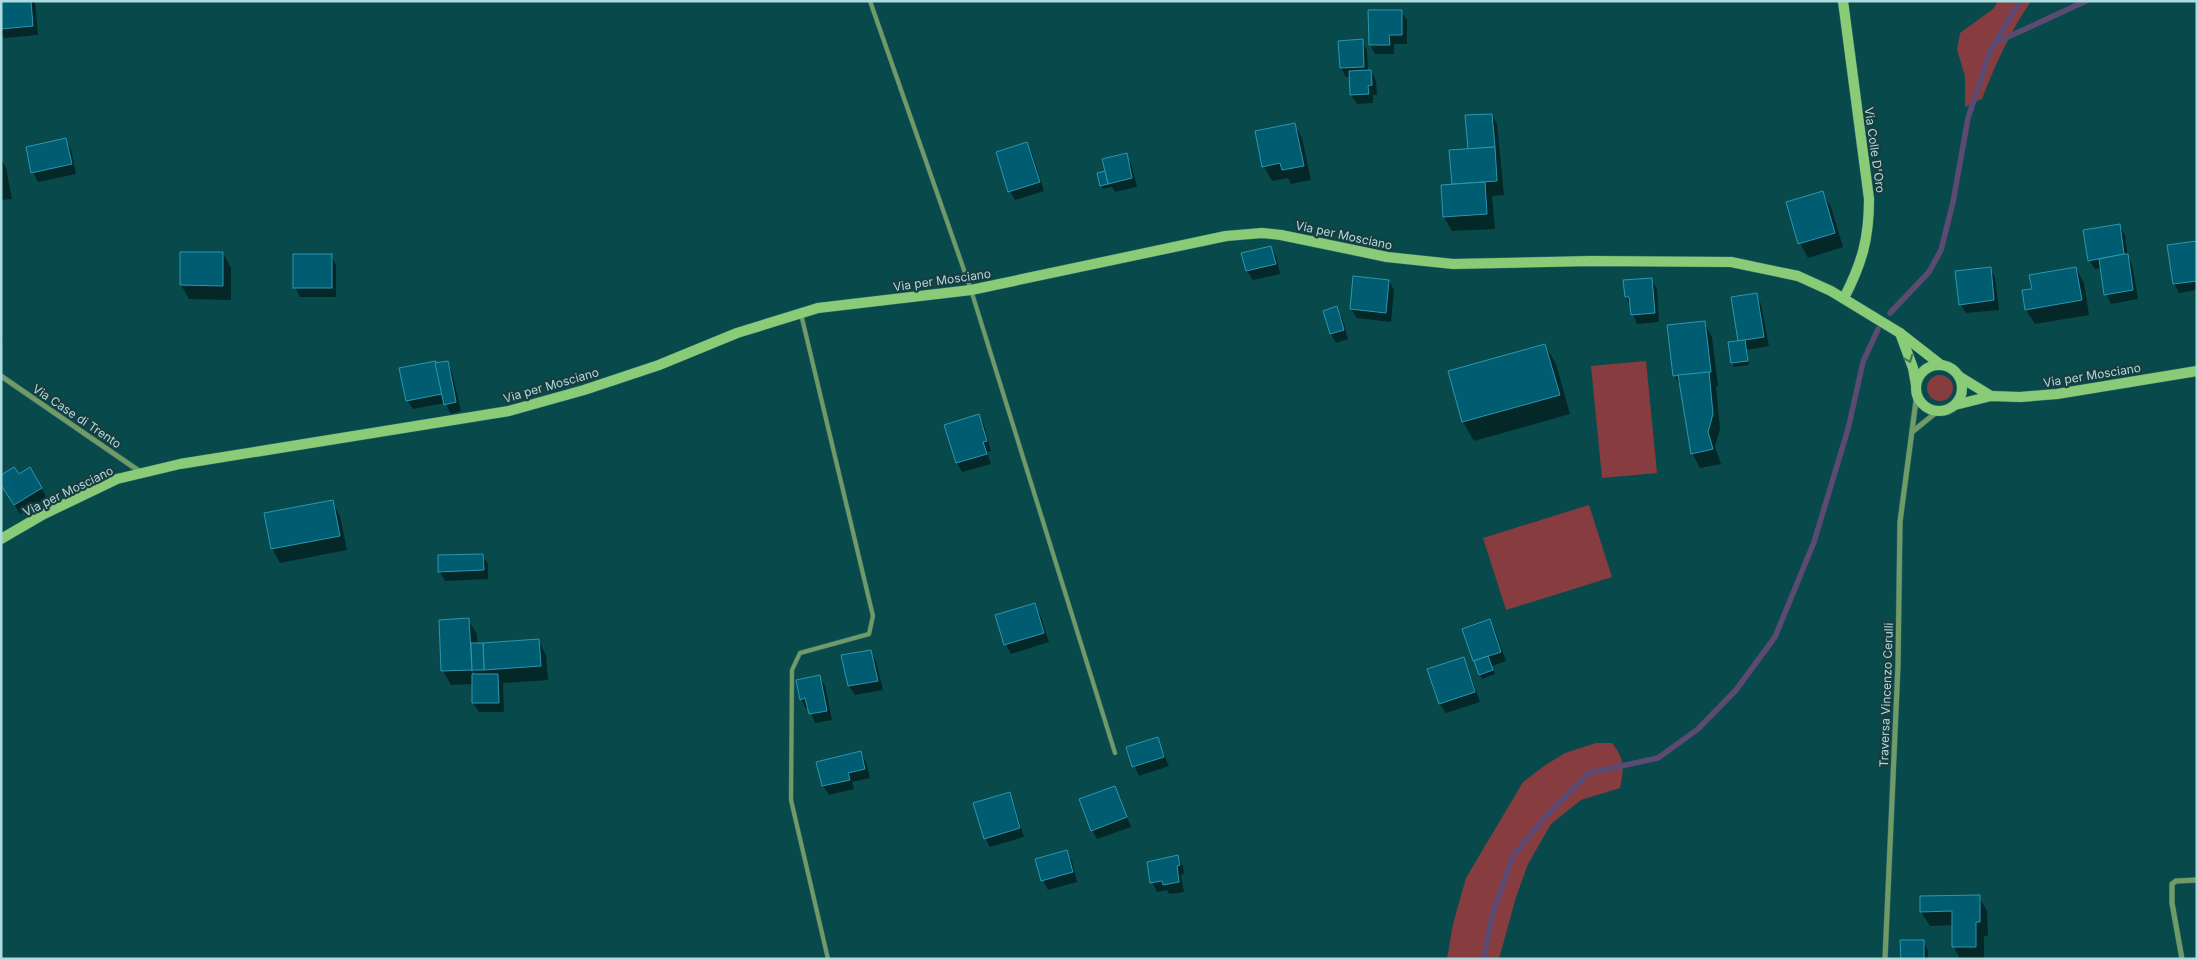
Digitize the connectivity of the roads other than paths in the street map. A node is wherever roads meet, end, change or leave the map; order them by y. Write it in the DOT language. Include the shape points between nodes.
graph roads {
  1 [pos="870,1"];
  2 [pos="1842,1"];
  3 [pos="971,290"];
  4 [pos="1844,298"];
  5 [pos="800,314"];
  6 [pos="1900,333"];
  7 [pos="1941,365"];
  8 [pos="2197,371"];
  9 [pos="1,376"];
  10 [pos="1960,377"];
  11 [pos="1916,389"];
  12 [pos="1991,396"];
  13 [pos="1955,405"];
  14 [pos="1938,412"];
  15 [pos="1912,432"];
  16 [pos="142,473"];
  17 [pos="1,539"];
  18 [pos="1114,753"];
  19 [pos="2197,880"];
  20 [pos="828,959"];
  21 [pos="1885,959"];
  22 [pos="2182,959"];
  1 -- 3 [label="lane"];
  2 -- 4 [label="main road, Via Colle D'Oro" via="1869,199 1869,229 1861,260"];
  3 -- 4 [label="main road, Via per Mosciano" via="1226,236 1262,233 1386,257 1454,264 1731,262 1798,276"];
  3 -- 5 [label="main road, Via per Mosciano" via="818,308"];
  3 -- 18 [label="lane"];
  4 -- 6 [label="main road, Via per Mosciano"];
  5 -- 16 [label="main road, Via per Mosciano" via="737,333 594,387 509,411 180,464"];
  5 -- 20 [label="lane" via="873,616 869,634 800,653 792,670 791,800"];
  6 -- 7 [label="main road, Via per Mosciano"];
  6 -- 11 [label="main road, one-way" via="1913,368"];
  7 -- 10 [label="main road"];
  7 -- 11 [label="main road" via="1922,373"];
  8 -- 12 [label="main road, Via per Mosciano" via="2048,395"];
  9 -- 16 [label="street, Via Case di Trento"];
  10 -- 12 [label="main road"];
  10 -- 13 [label="main road" via="1963,389"];
  11 -- 14 [label="main road" via="1924,406"];
  11 -- 15 [label="street, Traversa Vincenzo Cerulli"];
  12 -- 13 [label="main road, Via per Mosciano"];
  13 -- 14 [label="main road"];
  14 -- 15 [label="street"];
  15 -- 21 [label="street, Traversa Vincenzo Cerulli" via="1900,522 1898,665"];
  16 -- 17 [label="main road, Via per Mosciano" via="117,479"];
  19 -- 22 [label="street" via="2172,884 2172,903"];
}
